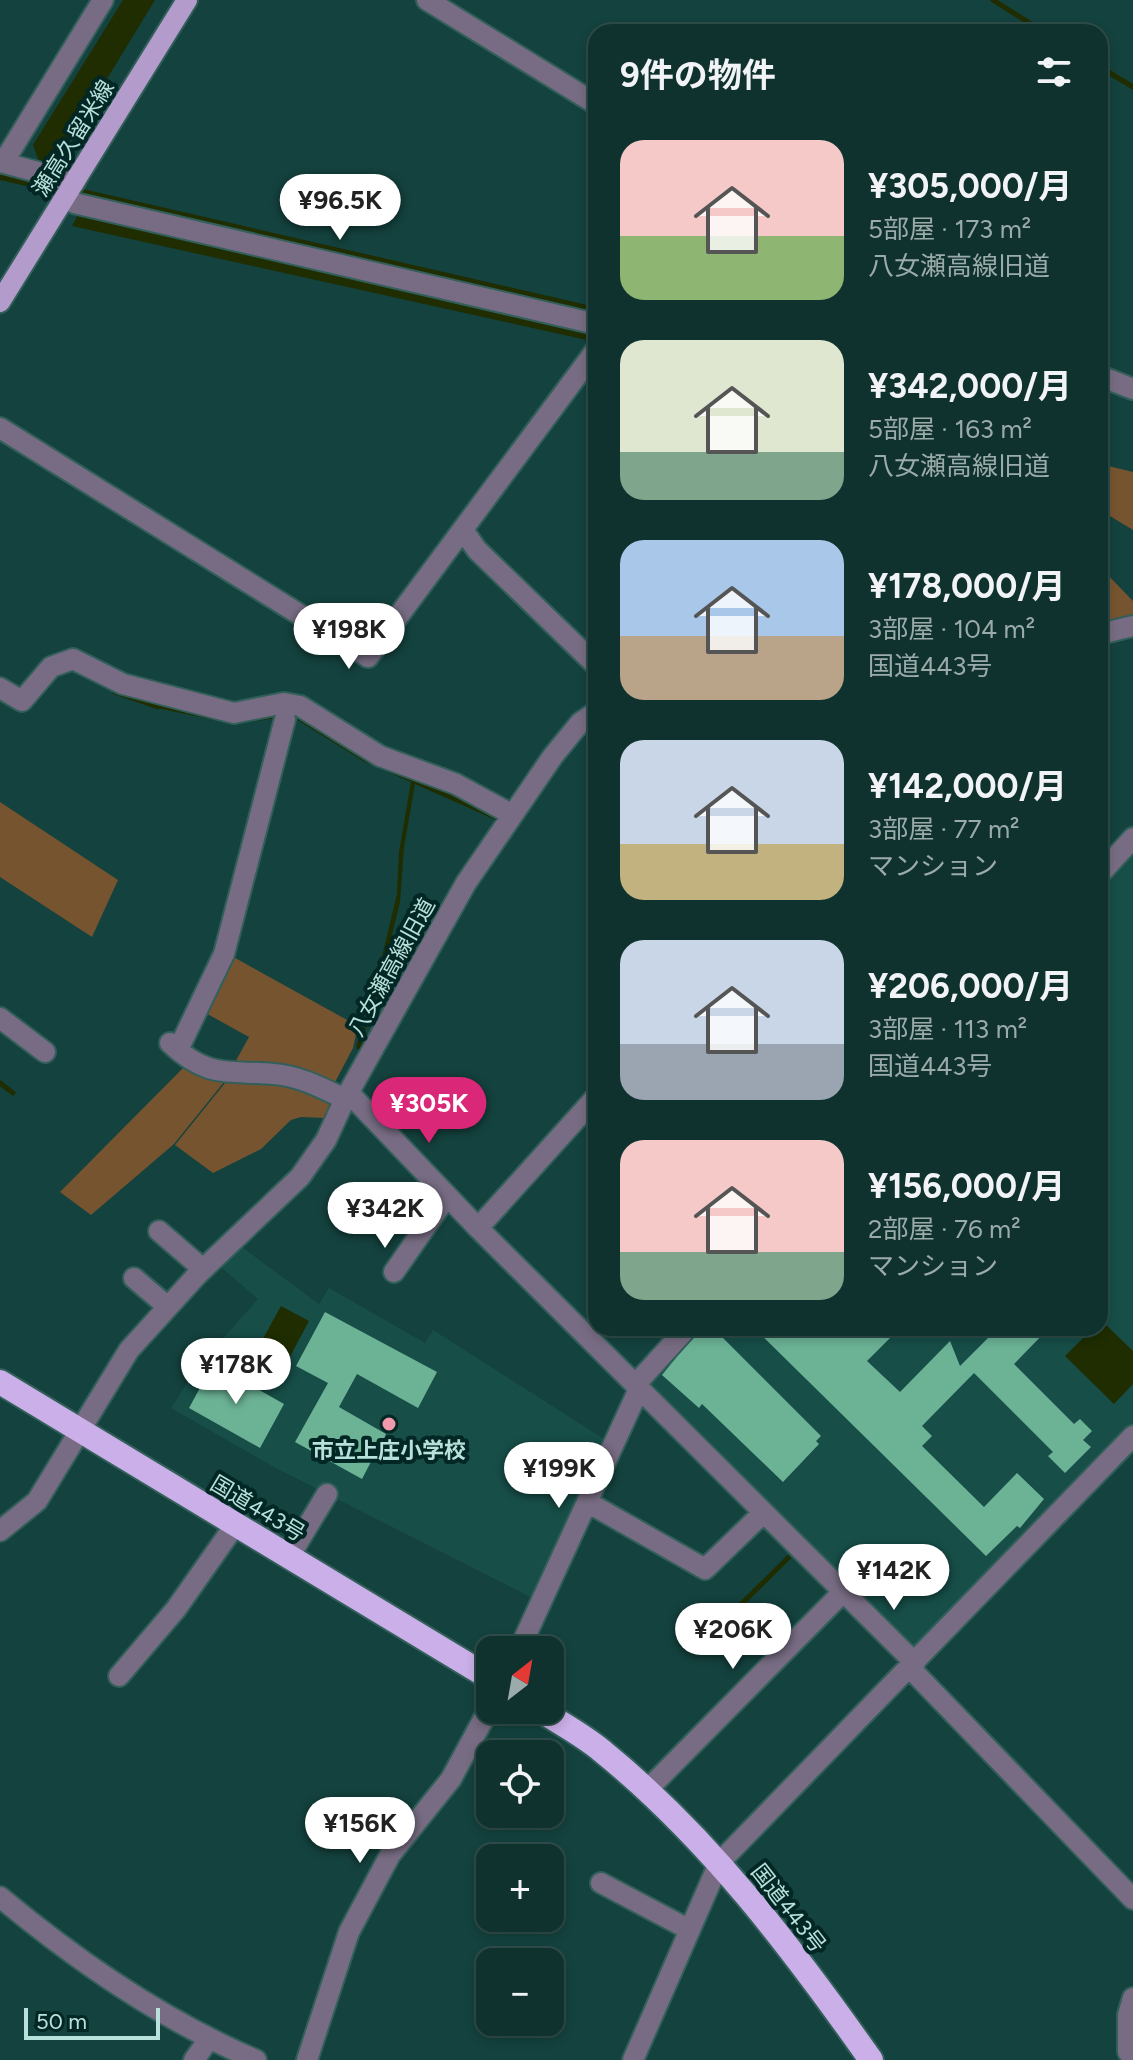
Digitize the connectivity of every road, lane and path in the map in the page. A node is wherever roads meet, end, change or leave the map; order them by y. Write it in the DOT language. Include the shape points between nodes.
graph roads {
  1 [pos="103,0"];
  2 [pos="187,0"];
  3 [pos="427,0"];
  4 [pos="588,99"];
  5 [pos="2,162"];
  6 [pos="71,195"];
  7 [pos="0,302"];
  8 [pos="588,322"];
  9 [pos="588,361"];
  10 [pos="1108,379"];
  11 [pos="1133,389"];
  12 [pos="0,428"];
  13 [pos="463,530"];
  14 [pos="1133,626"];
  15 [pos="1108,632"];
  16 [pos="588,657"];
  17 [pos="0,688"];
  18 [pos="588,718"];
  19 [pos="285,719"];
  20 [pos="511,814"];
  21 [pos="1133,838"];
  22 [pos="1108,865"];
  23 [pos="0,1018"];
  24 [pos="45,1052"];
  25 [pos="347,1096"];
  26 [pos="588,1106"];
  27 [pos="447,1196"];
  28 [pos="478,1228"];
  29 [pos="159,1231"];
  30 [pos="203,1269"];
  31 [pos="394,1272"];
  32 [pos="134,1278"];
  33 [pos="168,1307"];
  34 [pos="680,1336"];
  35 [pos="0,1382"];
  36 [pos="637,1387"];
  37 [pos="82,1432"];
  38 [pos="1133,1436"];
  39 [pos="327,1494"];
  40 [pos="587,1502"];
  41 [pos="763,1513"];
  42 [pos="235,1525"];
  43 [pos="0,1531"];
  44 [pos="289,1557"];
  45 [pos="843,1592"];
  46 [pos="525,1636"];
  47 [pos="912,1665"];
  48 [pos="476,1670"];
  49 [pos="119,1676"];
  50 [pos="481,1724"];
  51 [pos="562,1724"];
  52 [pos="655,1782"];
  53 [pos="719,1863"];
  54 [pos="601,1883"];
  55 [pos="0,1897"];
  56 [pos="1133,1899"];
  57 [pos="690,1930"];
  58 [pos="1133,1998"];
  59 [pos="209,2039"];
  60 [pos="1128,2052"];
  61 [pos="194,2060"];
  62 [pos="256,2060"];
  63 [pos="307,2060"];
  64 [pos="633,2060"];
  65 [pos="871,2060"];
  1 -- 5 [label="street"];
  2 -- 6 [label="main road, 瀬高久留米線"];
  3 -- 4 [label="street"];
  5 -- 6 [label="street"];
  6 -- 7 [label="main road, 瀬高久留米線"];
  6 -- 8 [label="street"];
  9 -- 13 [label="street"];
  10 -- 11 [label="street"];
  12 -- 13 [label="street" via="368,657"];
  13 -- 16 [label="street" via="477,550"];
  14 -- 15 [label="street"];
  17 -- 20 [label="street" via="22,701 51,667 73,659 123,684 234,713 284,703 300,706 380,756 456,784"];
  18 -- 20 [label="street, 八女瀬高線旧道"];
  19 -- 25 [label="street" via="224,954 174,1047 207,1070 304,1079"];
  20 -- 25 [label="street, 八女瀬高線旧道" via="466,883"];
  21 -- 22 [label="street"];
  23 -- 24 [label="street"];
  25 -- 27 [label="street"];
  25 -- 30 [label="street, 八女瀬高線旧道" via="300,1177"];
  26 -- 28 [label="street"];
  27 -- 28 [label="street"];
  27 -- 31 [label="street"];
  28 -- 36 [label="street"];
  29 -- 30 [label="street"];
  30 -- 33 [label="street, 八女瀬高線旧道"];
  32 -- 33 [label="street"];
  33 -- 37 [label="street, 八女瀬高線旧道" via="129,1350"];
  34 -- 36 [label="street"];
  35 -- 37 [label="highway, 国道443号"];
  36 -- 40 [label="street"];
  36 -- 41 [label="street"];
  37 -- 42 [label="highway, 国道443号"];
  37 -- 43 [label="street, 八女瀬高線旧道" via="37,1501"];
  38 -- 47 [label="street"];
  39 -- 44 [label="street"];
  40 -- 41 [label="street" via="705,1569"];
  40 -- 46 [label="street"];
  41 -- 45 [label="street"];
  42 -- 44 [label="highway, 国道443号"];
  42 -- 49 [label="street" via="176,1609"];
  44 -- 48 [label="highway, 国道443号"];
  45 -- 47 [label="street"];
  45 -- 52 [label="street"];
  47 -- 53 [label="street"];
  47 -- 56 [label="street"];
  50 -- 63 [label="street" via="451,1779 390,1855 349,1932"];
  51 -- 53 [label="highway, 国道443号" via="647,1790"];
  53 -- 57 [label="street"];
  53 -- 65 [label="highway, 国道443号"];
  54 -- 57 [label="street"];
  55 -- 59 [label="street" via="55,1943"];
  57 -- 64 [label="street"];
  58 -- 60 [label="street"];
  59 -- 61 [label="street"];
  59 -- 62 [label="street"];
}
